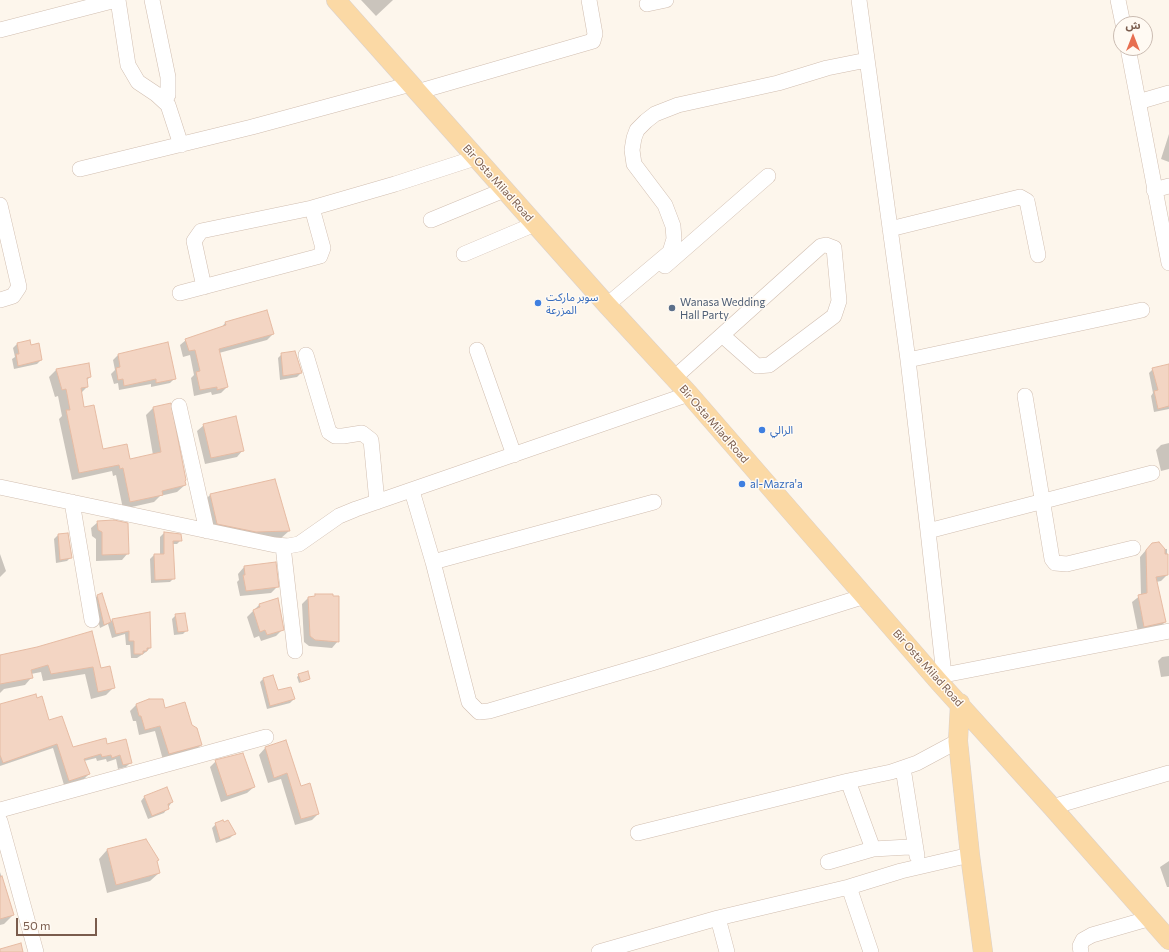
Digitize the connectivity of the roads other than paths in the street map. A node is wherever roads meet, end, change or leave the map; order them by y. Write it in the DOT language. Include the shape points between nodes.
graph roads {
  1 [pos="117,0"];
  2 [pos="152,0"];
  3 [pos="336,0"];
  4 [pos="589,0"];
  5 [pos="666,0"];
  6 [pos="859,0"];
  7 [pos="1118,0"];
  8 [pos="647,4"];
  9 [pos="1121,16"];
  10 [pos="0,30"];
  11 [pos="1129,56"];
  12 [pos="867,60"];
  13 [pos="414,88"];
  14 [pos="1169,93"];
  15 [pos="164,100"];
  16 [pos="1138,102"];
  17 [pos="181,144"];
  18 [pos="475,158"];
  19 [pos="80,169"];
  20 [pos="768,176"];
  21 [pos="1169,186"];
  22 [pos="504,190"];
  23 [pos="1154,190"];
  24 [pos="0,205"];
  25 [pos="312,208"];
  26 [pos="431,220"];
  27 [pos="535,224"];
  28 [pos="890,229"];
  29 [pos="464,254"];
  30 [pos="1038,255"];
  31 [pos="1169,263"];
  32 [pos="630,286"];
  33 [pos="204,287"];
  34 [pos="180,293"];
  35 [pos="0,300"];
  36 [pos="607,305"];
  37 [pos="1142,310"];
  38 [pos="722,335"];
  39 [pos="477,350"];
  40 [pos="306,355"];
  41 [pos="908,360"];
  42 [pos="674,378"];
  43 [pos="689,394"];
  44 [pos="1025,396"];
  45 [pos="178,406"];
  46 [pos="514,455"];
  47 [pos="1152,473"];
  48 [pos="0,487"];
  49 [pos="412,491"];
  50 [pos="72,502"];
  51 [pos="377,502"];
  52 [pos="654,502"];
  53 [pos="1042,502"];
  54 [pos="207,531"];
  55 [pos="928,532"];
  56 [pos="283,546"];
  57 [pos="1133,548"];
  58 [pos="433,562"];
  59 [pos="864,596"];
  60 [pos="92,620"];
  61 [pos="1169,630"];
  62 [pos="295,651"];
  63 [pos="942,678"];
  64 [pos="960,703"];
  65 [pos="266,737"];
  66 [pos="958,741"];
  67 [pos="903,768"];
  68 [pos="1169,773"];
  69 [pos="848,780"];
  70 [pos="1052,807"];
  71 [pos="0,810"];
  72 [pos="0,821"];
  73 [pos="638,833"];
  74 [pos="873,849"];
  75 [pos="970,855"];
  76 [pos="828,862"];
  77 [pos="849,887"];
  78 [pos="718,918"];
  79 [pos="1151,918"];
  80 [pos="1169,940"];
  81 [pos="642,946"];
  82 [pos="36,952"];
  83 [pos="599,952"];
  84 [pos="727,952"];
  85 [pos="872,952"];
  86 [pos="983,952"];
  87 [pos="1081,952"];
  1 -- 10 [label="street"];
  1 -- 15 [label="street" via="128,65 138,82"];
  2 -- 15 [label="street" via="168,77 168,95"];
  3 -- 13 [label="main road, Bir Osta Milad Road"];
  4 -- 13 [label="street" via="595,34 593,41"];
  5 -- 8 [label="street"];
  6 -- 12 [label="street"];
  7 -- 9 [label="street"];
  11 -- 16 [label="street"];
  12 -- 28 [label="street"];
  12 -- 32 [label="street" via="827,68 778,83 678,104 646,121 637,130 634,138 634,164 665,205 673,226 674,239 670,252"];
  13 -- 17 [label="street"];
  13 -- 18 [label="main road, Bir Osta Milad Road"];
  14 -- 16 [label="street"];
  15 -- 17 [label="street"];
  16 -- 23 [label="street"];
  17 -- 19 [label="street"];
  18 -- 22 [label="main road, Bir Osta Milad Road"];
  18 -- 25 [label="street"];
  20 -- 32 [label="street" via="651,278 639,285"];
  21 -- 23 [label="street"];
  22 -- 26 [label="street"];
  22 -- 27 [label="main road, Bir Osta Milad Road"];
  23 -- 31 [label="street"];
  24 -- 35 [label="street" via="19,287 13,296"];
  25 -- 33 [label="street" via="323,248 320,256"];
  25 -- 33 [label="street" via="201,232 194,241"];
  27 -- 29 [label="street"];
  27 -- 36 [label="main road, Bir Osta Milad Road"];
  28 -- 30 [label="street" via="1020,198 1027,201"];
  28 -- 41 [label="street"];
  32 -- 36 [label="street"];
  33 -- 34 [label="street"];
  36 -- 42 [label="main road, Bir Osta Milad Road"];
  37 -- 41 [label="street"];
  38 -- 38 [label="street" via="757,366 769,365 834,316 839,301 834,248 822,246"];
  38 -- 42 [label="street"];
  39 -- 46 [label="street"];
  40 -- 51 [label="street" via="329,432 335,436 362,433 371,440"];
  41 -- 55 [label="street"];
  42 -- 43 [label="main road, Bir Osta Milad Road"];
  43 -- 46 [label="street"];
  43 -- 59 [label="main road, Bir Osta Milad Road"];
  44 -- 53 [label="street"];
  45 -- 54 [label="street"];
  46 -- 49 [label="street"];
  47 -- 53 [label="street"];
  48 -- 50 [label="street"];
  49 -- 51 [label="street"];
  49 -- 58 [label="street"];
  50 -- 54 [label="street"];
  50 -- 60 [label="street"];
  51 -- 56 [label="street" via="339,516 299,544"];
  52 -- 58 [label="street"];
  53 -- 55 [label="street"];
  53 -- 57 [label="street" via="1052,559 1055,563 1067,564"];
  54 -- 56 [label="street"];
  55 -- 63 [label="street"];
  56 -- 62 [label="street"];
  58 -- 59 [label="street" via="469,702 479,712 648,664"];
  59 -- 63 [label="main road, Bir Osta Milad Road"];
  61 -- 63 [label="street"];
  63 -- 64 [label="main road, Bir Osta Milad Road"];
  64 -- 66 [label="main road"];
  64 -- 70 [label="main road, Bir Osta Milad Road"];
  65 -- 71 [label="street"];
  66 -- 67 [label="street"];
  66 -- 75 [label="main road"];
  67 -- 69 [label="street"];
  67 -- 74 [label="street" via="913,852"];
  68 -- 70 [label="street"];
  69 -- 73 [label="street"];
  69 -- 74 [label="street"];
  70 -- 79 [label="main road, Bir Osta Milad Road"];
  72 -- 82 [label="street"];
  74 -- 76 [label="street"];
  75 -- 77 [label="street" via="901,871"];
  75 -- 86 [label="main road"];
  77 -- 78 [label="street"];
  77 -- 85 [label="street"];
  78 -- 81 [label="street"];
  78 -- 84 [label="street"];
  79 -- 80 [label="main road, Bir Osta Milad Road"];
  79 -- 87 [label="street" via="1092,935 1083,940"];
  81 -- 83 [label="street"];
}
